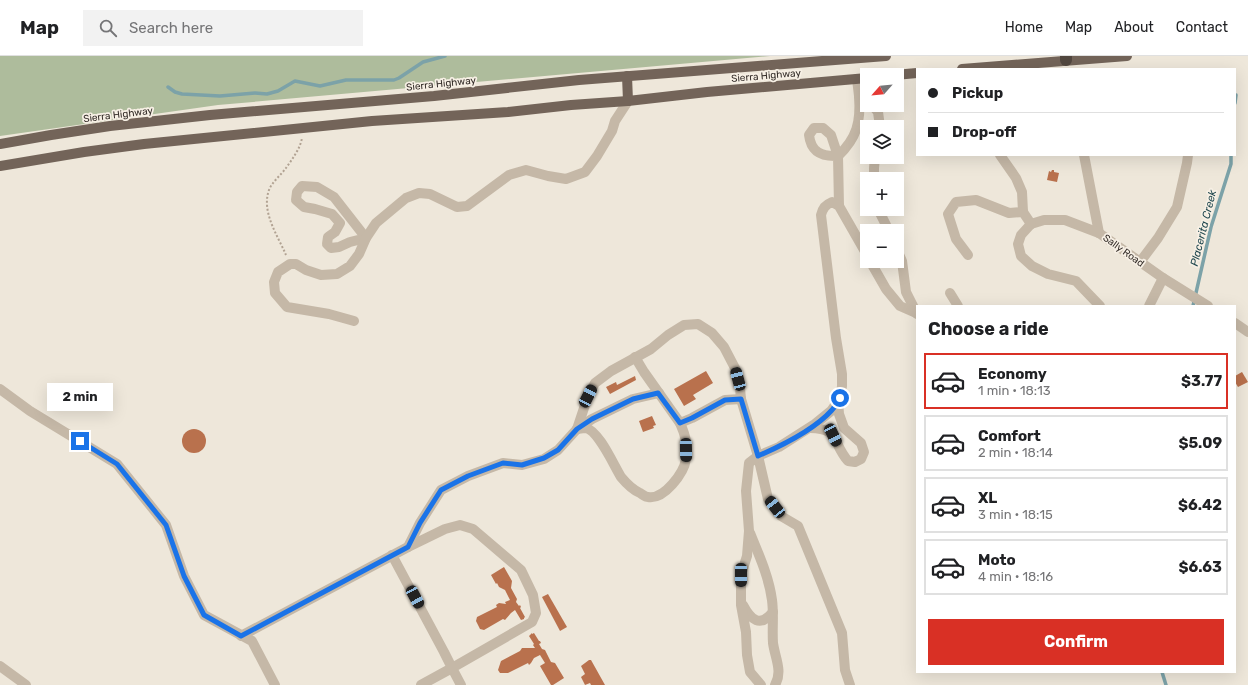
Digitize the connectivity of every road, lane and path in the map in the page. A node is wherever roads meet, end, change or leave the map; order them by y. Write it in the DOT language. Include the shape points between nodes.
graph roads {
  1 [pos="886,56"];
  2 [pos="1127,56"];
  3 [pos="1066,58"];
  4 [pos="971,68"];
  5 [pos="916,73"];
  6 [pos="904,74"];
  7 [pos="627,76"];
  8 [pos="860,78"];
  9 [pos="628,100"];
  10 [pos="860,112"];
  11 [pos="304,129"];
  12 [pos="0,144"];
  13 [pos="1001,156"];
  14 [pos="1084,156"];
  15 [pos="1188,156"];
  16 [pos="0,166"];
  17 [pos="839,206"];
  18 [pos="1023,212"];
  19 [pos="1031,224"];
  20 [pos="1099,233"];
  21 [pos="366,238"];
  22 [pos="860,243"];
  23 [pos="968,255"];
  24 [pos="1140,262"];
  25 [pos="290,264"];
  26 [pos="874,268"];
  27 [pos="903,268"];
  28 [pos="1163,278"];
  29 [pos="950,293"];
  30 [pos="957,305"];
  31 [pos="1099,305"];
  32 [pos="1150,305"];
  33 [pos="1206,305"];
  34 [pos="916,311"];
  35 [pos="916,313"];
  36 [pos="354,321"];
  37 [pos="1236,324"];
  38 [pos="1248,332"];
  39 [pos="636,357"];
  40 [pos="0,389"];
  41 [pos="658,393"];
  42 [pos="741,399"];
  43 [pos="838,401"];
  44 [pos="680,423"];
  45 [pos="810,428"];
  46 [pos="577,429"];
  47 [pos="758,456"];
  48 [pos="749,531"];
  49 [pos="408,547"];
  50 [pos="392,555"];
  51 [pos="741,601"];
  52 [pos="773,612"];
  53 [pos="241,636"];
  54 [pos="0,666"];
  55 [pos="452,668"];
  56 [pos="26,685"];
  57 [pos="275,685"];
  58 [pos="421,685"];
  59 [pos="461,685"];
  60 [pos="761,685"];
  61 [pos="775,685"];
  62 [pos="850,685"];
  1 -- 7 [label="main road, Sierra Highway"];
  2 -- 3 [label="main road"];
  3 -- 4 [label="main road"];
  5 -- 6 [label="main road"];
  7 -- 9 [label="main road"];
  7 -- 12 [label="main road, Sierra Highway" via="426,97 210,115 95,128"];
  8 -- 9 [label="main road, Sierra Highway"];
  9 -- 11 [label="main road, Sierra Highway"];
  9 -- 21 [label="street" via="612,131 585,172 566,179 526,170 509,175 467,206 457,207 430,194 419,193 406,198 376,223"];
  10 -- 17 [label="street" via="853,137 838,156"];
  11 -- 16 [label="main road, Sierra Highway" via="144,144"];
  11 -- 25 [label="path" via="296,154 270,189 266,204"];
  13 -- 18 [label="street" via="1022,192"];
  14 -- 20 [label="street"];
  15 -- 24 [label="street" via="1177,207"];
  17 -- 22 [label="street"];
  17 -- 43 [label="street" via="832,202 823,208 821,215 842,374"];
  18 -- 19 [label="street"];
  18 -- 23 [label="street" via="1009,212 976,200 956,202 948,214 956,239"];
  19 -- 20 [label="street, Sally Road" via="1044,220 1065,220"];
  19 -- 31 [label="street" via="1021,235 1018,244 1022,256 1032,266 1048,274 1076,281"];
  20 -- 24 [label="street, Sally Road"];
  21 -- 21 [label="street" via="334,197 317,187 302,186 296,192 296,200 304,207 332,214 340,223 335,232 328,237 327,244 331,248"];
  21 -- 25 [label="street" via="350,266 338,274 321,275 296,264"];
  24 -- 28 [label="street, Sally Road"];
  25 -- 36 [label="street" via="278,272 274,282 275,293 287,307"];
  26 -- 35 [label="street" via="900,306"];
  27 -- 34 [label="street" via="906,292"];
  28 -- 32 [label="street"];
  28 -- 33 [label="street, Sally Road"];
  29 -- 30 [label="street"];
  37 -- 38 [label="street"];
  39 -- 41 [label="street"];
  39 -- 42 [label="street" via="684,325 698,324 712,332 724,347 736,370"];
  39 -- 46 [label="street" via="595,383"];
  40 -- 53 [label="street" via="30,411 117,464 166,525 184,576 204,615"];
  41 -- 44 [label="street"];
  41 -- 46 [label="street" via="633,399"];
  42 -- 44 [label="street" via="725,400"];
  42 -- 47 [label="street"];
  43 -- 45 [label="street" via="831,411"];
  43 -- 45 [label="street" via="844,428 861,443 864,452 861,459 855,462 848,461 833,435 827,430"];
  44 -- 46 [label="street" via="686,441 687,458 682,470 666,490 656,496 647,497 635,491 622,478 594,432 586,428"];
  45 -- 47 [label="street"];
  46 -- 49 [label="street" via="558,450 544,458 522,465 503,463 468,476 441,490"];
  47 -- 48 [label="street" via="750,463 746,491"];
  47 -- 62 [label="street" via="768,499 781,516 798,526 842,633 845,670"];
  48 -- 51 [label="street" via="747,556 741,575"];
  48 -- 52 [label="street" via="765,569"];
  49 -- 50 [label="street"];
  49 -- 55 [label="street" via="460,524 472,529 521,570 533,595 536,613 532,622"];
  50 -- 53 [label="street"];
  50 -- 55 [label="street"];
  51 -- 52 [label="street" via="754,620 761,621"];
  51 -- 60 [label="street" via="750,672"];
  52 -- 61 [label="street" via="772,632 778,666 778,679"];
  53 -- 57 [label="street" via="252,641"];
  54 -- 56 [label="street"];
  55 -- 58 [label="street"];
  55 -- 59 [label="street"];
}
